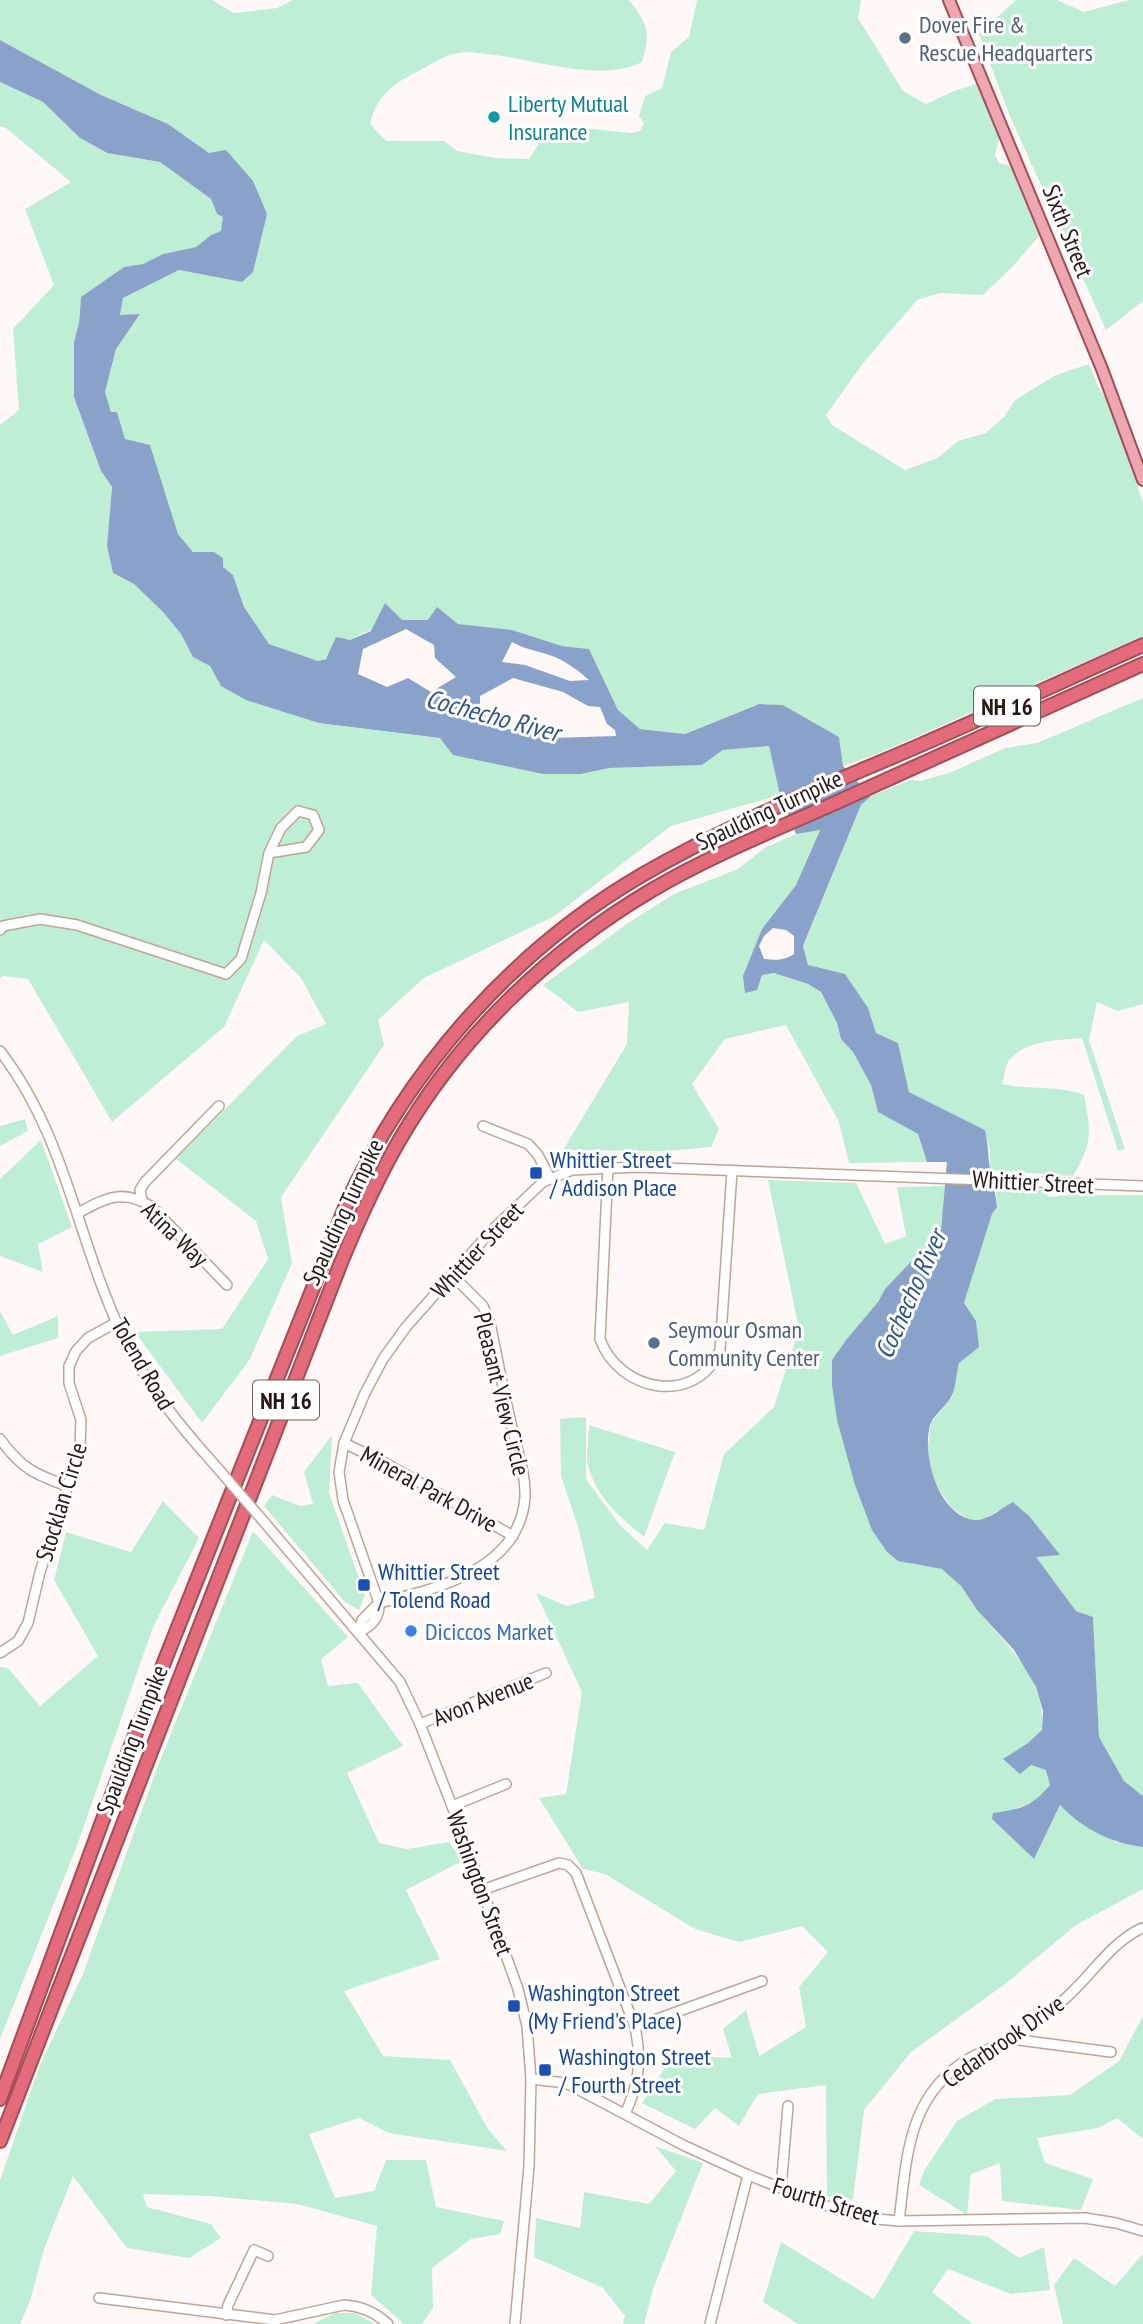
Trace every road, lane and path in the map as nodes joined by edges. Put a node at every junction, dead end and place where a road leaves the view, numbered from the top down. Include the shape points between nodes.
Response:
1 (949, 0) edge
2 (1143, 480) edge
3 (1143, 645) edge
4 (1143, 664) edge
5 (269, 853) junction
6 (0, 929) edge
7 (0, 1051) edge
8 (219, 1106) dead end
9 (483, 1126) dead end
10 (608, 1167) junction
11 (732, 1171) junction
12 (550, 1178) junction
13 (1143, 1186) edge
14 (142, 1201) junction
15 (78, 1213) junction
16 (453, 1276) junction
17 (227, 1285) dead end
18 (117, 1322) junction
19 (0, 1439) edge
20 (344, 1443) junction
21 (67, 1486) junction
22 (513, 1536) junction
23 (379, 1603) junction
24 (359, 1632) junction
25 (0, 1653) edge
26 (546, 1673) dead end
27 (420, 1724) junction
28 (506, 1784) dead end
29 (452, 1806) junction
30 (482, 1890) junction
31 (1142, 1928) edge
32 (762, 1981) dead end
33 (635, 2027) junction
34 (1011, 2039) junction
35 (1111, 2052) dead end
36 (531, 2080) junction
37 (0, 2099) edge
38 (788, 2106) dead end
39 (625, 2114) junction
40 (0, 2141) edge
41 (748, 2175) junction
42 (781, 2188) junction
43 (899, 2221) junction
44 (1143, 2231) edge
45 (268, 2256) dead end
46 (99, 2298) dead end
47 (226, 2315) junction
48 (388, 2324) edge
49 (515, 2324) edge
50 (710, 2324) edge

1 - 2 main road, Sixth Street via 1102,369
3 - 37 highway, Spaulding Turnpike / NH 16 via 779,805 641,875 556,934 515,970 466,1020 422,1075 359,1175 330,1242 101,1824
4 - 40 highway, Spaulding Turnpike / NH 16 via 652,890 602,922 510,999 433,1089 372,1191 326,1298
5 - 5 street via 306,847 319,830 313,815 298,811 281,828
5 - 6 street via 241,959 226,974 77,925 40,919
7 - 15 street, Tolend Road via 41,1115
8 - 14 street via 145,1182 140,1190
9 - 12 street via 528,1144
10 - 11 street, Whittier Street
10 - 11 street via 600,1339 607,1357 624,1373 666,1386 702,1374 720,1350
10 - 12 street, Whittier Street via 572,1170
11 - 13 street, Whittier Street
12 - 16 street, Whittier Street via 512,1210
14 - 15 street, Atina Way via 127,1195 116,1197
14 - 17 street, Atina Way
15 - 18 street, Tolend Road
16 - 20 street, Whittier Street via 383,1359
16 - 22 street, Pleasant View Circle via 483,1306 490,1323 525,1487 524,1506
18 - 21 street, Stocklan Circle via 88,1338 69,1366 82,1430
18 - 24 street, Tolend Road, bridge via 137,1363 173,1417
19 - 21 street via 29,1471
20 - 22 street, Mineral Park Drive
20 - 23 street, Whittier Street via 340,1491
21 - 25 street, Stocklan Circle via 28,1623 18,1641
22 - 23 street, Pleasant View Circle via 493,1558 468,1574
23 - 24 street via 362,1620
24 - 27 street, Washington Street via 393,1672
26 - 27 street, Avon Avenue
27 - 29 street, Washington Street
28 - 29 street
29 - 30 street, Washington Street
30 - 33 street via 559,1863 573,1868
30 - 36 street, Washington Street via 521,1999
31 - 34 street, Cedarbrook Drive via 1122,1939 1064,2000
32 - 33 street
33 - 39 street via 640,2070
34 - 35 street
34 - 43 street, Cedarbrook Drive via 967,2060 944,2078 925,2102 912,2129
36 - 39 street, Fourth Street via 566,2083
36 - 49 street, Washington Street via 529,2166
38 - 42 street
39 - 41 street, Fourth Street
41 - 42 street, Fourth Street
41 - 50 street
42 - 43 street, Fourth Street via 866,2218
43 - 44 street, Fourth Street via 1085,2218
45 - 47 street via 254,2250
46 - 47 street
47 - 48 street via 275,2320 344,2305 372,2312

